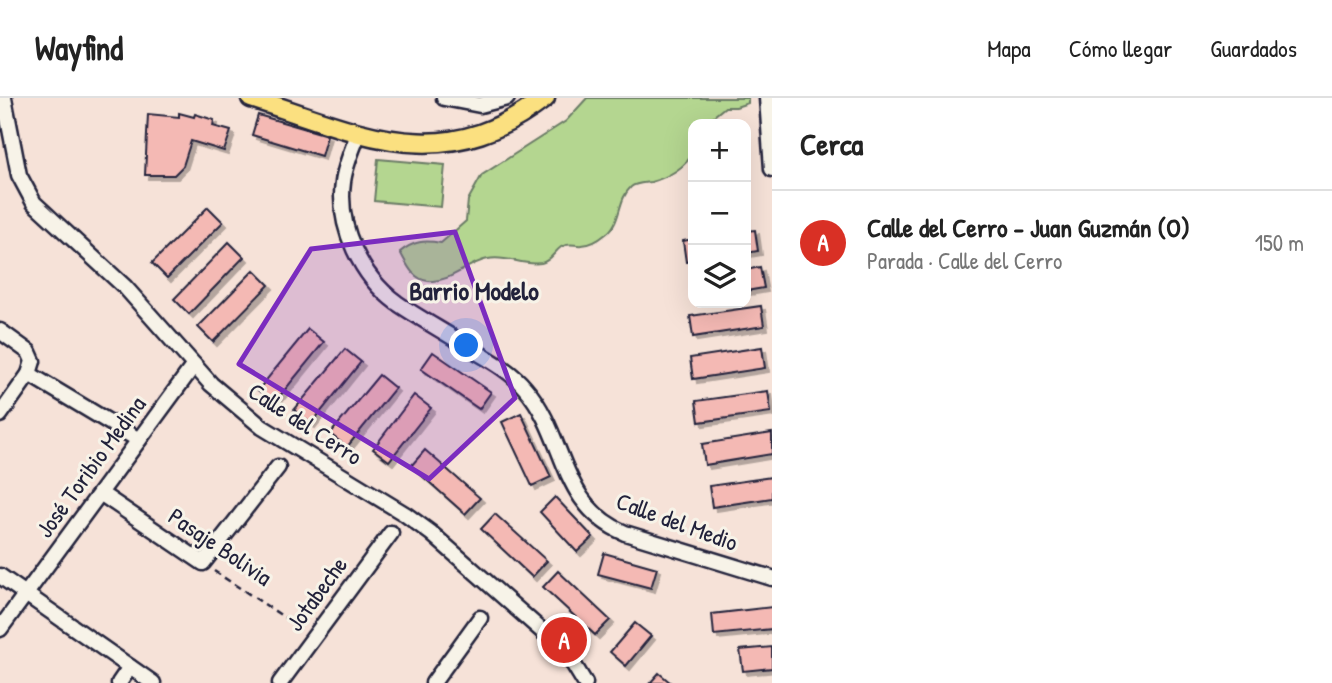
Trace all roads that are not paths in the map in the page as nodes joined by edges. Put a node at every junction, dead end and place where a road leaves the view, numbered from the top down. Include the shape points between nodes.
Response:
1 (4, 98) edge
2 (251, 98) edge
3 (444, 98) edge
4 (507, 98) edge
5 (545, 98) edge
6 (767, 98) edge
7 (359, 132) junction
8 (772, 169) edge
9 (0, 331) edge
10 (194, 365) junction
11 (31, 368) junction
12 (0, 415) edge
13 (139, 440) junction
14 (278, 467) dead end
15 (100, 493) junction
16 (391, 533) dead end
17 (0, 576) edge
18 (772, 578) edge
19 (26, 594) junction
20 (480, 618) dead end
21 (0, 629) edge
22 (130, 667) junction
23 (119, 683) edge
24 (153, 683) edge
25 (280, 683) edge
26 (433, 683) edge
27 (585, 683) edge

1 - 10 street, Calle del Cerro via 19,175 34,203 125,287
2 - 7 main road
3 - 4 street via 480,105
5 - 7 main road via 501,126 457,141 412,144
6 - 8 street
7 - 18 street, Calle del Medio via 346,168 343,210 358,257 375,283 525,388 578,495 602,521 625,533
9 - 11 street via 29,352
10 - 13 street, José Toribio Medina
10 - 27 street, Calle del Cerro via 229,402 262,427 431,533 549,637
11 - 12 street
11 - 13 street
13 - 15 street, José Toribio Medina
14 - 15 street, Pasaje Bolivia via 203,563
15 - 19 street, José Toribio Medina
16 - 25 street, Jotabeche
17 - 19 street
19 - 21 street, José Toribio Medina
19 - 22 street
20 - 26 street
22 - 23 street
22 - 24 street

